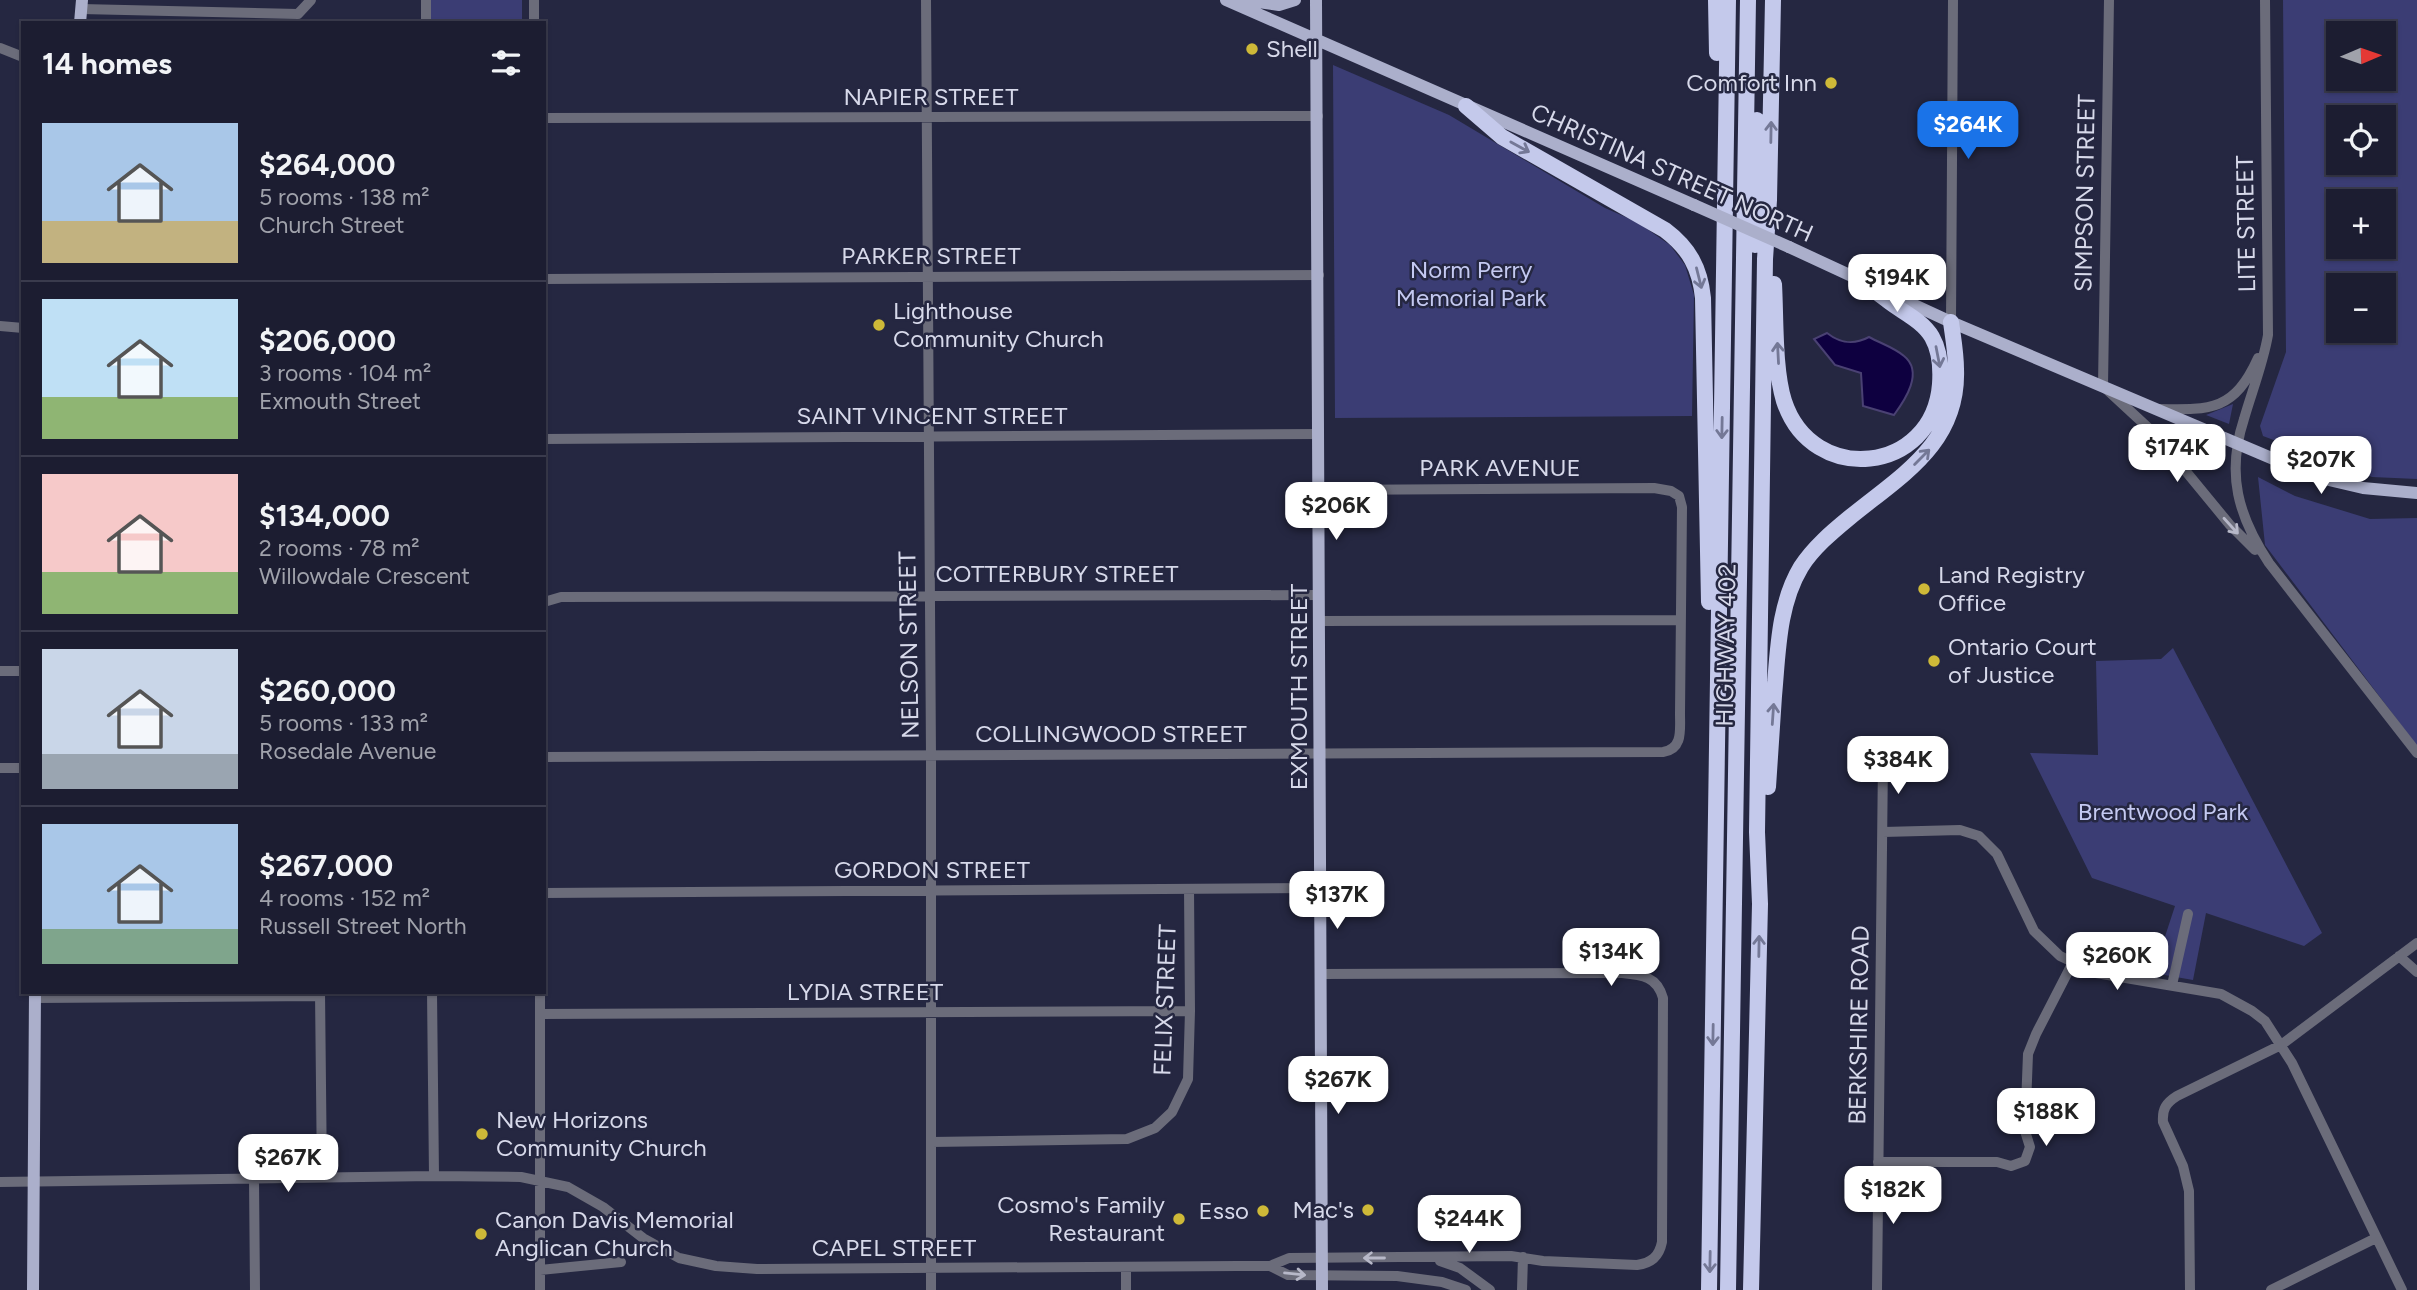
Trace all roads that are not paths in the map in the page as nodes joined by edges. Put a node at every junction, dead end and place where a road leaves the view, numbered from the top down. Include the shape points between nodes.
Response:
1 (426, 0) edge
2 (534, 0) edge
3 (926, 0) edge
4 (1226, 0) edge
5 (1244, 0) edge
6 (1296, 0) edge
7 (1316, 0) edge
8 (1716, 0) edge
9 (1728, 0) edge
10 (1748, 0) edge
11 (1759, 0) edge
12 (1773, 0) edge
13 (1953, 0) edge
14 (2109, 0) edge
15 (2265, 0) edge
16 (311, 1) edge
17 (82, 4) edge
18 (426, 21) edge
19 (534, 21) edge
20 (1317, 40) junction
21 (0, 48) edge
22 (21, 56) edge
23 (1466, 106) junction
24 (1318, 117) junction
25 (546, 118) edge
26 (927, 118) junction
27 (1769, 200) junction
28 (1319, 275) junction
29 (927, 276) junction
30 (1858, 277) junction
31 (546, 279) edge
32 (1724, 297) junction
33 (2269, 318) junction
34 (1951, 322) junction
35 (0, 326) edge
36 (21, 328) edge
37 (2103, 386) junction
38 (2158, 409) junction
39 (1319, 434) junction
40 (929, 436) junction
41 (546, 439) edge
42 (2237, 443) junction
43 (1320, 490) junction
44 (2417, 493) edge
45 (2269, 563) junction
46 (1320, 594) junction
47 (929, 596) junction
48 (546, 601) edge
49 (1681, 620) junction
50 (1320, 621) junction
51 (0, 671) edge
52 (21, 671) edge
53 (2417, 753) edge
54 (1320, 754) junction
55 (931, 756) junction
56 (546, 757) edge
57 (1882, 760) dead end
58 (0, 768) edge
59 (21, 768) edge
60 (1883, 832) junction
61 (1321, 888) junction
62 (1189, 889) junction
63 (931, 891) junction
64 (546, 893) edge
65 (1760, 905) junction
66 (2188, 914) dead end
67 (2417, 943) edge
68 (2399, 956) junction
69 (2072, 964) junction
70 (1713, 967) junction
71 (2417, 972) edge
72 (1321, 974) junction
73 (2172, 985) junction
74 (320, 994) edge
75 (432, 994) edge
76 (540, 994) edge
77 (35, 995) edge
78 (1190, 1011) junction
79 (931, 1013) junction
80 (540, 1014) junction
81 (2281, 1045) junction
82 (931, 1142) junction
83 (1878, 1162) junction
84 (434, 1176) junction
85 (322, 1178) junction
86 (254, 1179) junction
87 (540, 1180) junction
88 (0, 1182) edge
89 (34, 1182) junction
90 (2376, 1238) junction
91 (1522, 1257) junction
92 (1321, 1258) junction
93 (1427, 1258) junction
94 (621, 1262) dead end
95 (1270, 1266) junction
96 (1126, 1268) junction
97 (931, 1269) junction
98 (540, 1270) junction
99 (1322, 1275) junction
100 (1418, 1279) junction
101 (33, 1290) edge
102 (255, 1290) edge
103 (540, 1290) edge
104 (931, 1290) edge
105 (1126, 1290) edge
106 (1322, 1290) edge
107 (1447, 1290) edge
108 (1466, 1290) edge
109 (1490, 1290) edge
110 (1522, 1290) edge
111 (1709, 1290) edge
112 (1728, 1290) edge
113 (1739, 1290) edge
114 (1751, 1290) edge
115 (1877, 1290) edge
116 (2190, 1290) edge
117 (2271, 1290) edge
118 (2402, 1290) edge

1 - 18 street
2 - 19 street
3 - 26 street, NELSON STREET
4 - 20 main road, CHRISTINA STREET NORTH
5 - 6 main road via 1279,5
7 - 20 main road, EXMOUTH STREET
8 - 32 highway via 1717,186
9 - 32 highway, HIGHWAY 402
10 - 112 highway
11 - 113 highway, HIGHWAY 402
27 -> 12 highway
13 - 34 street
14 - 37 street, SIMPSON STREET
15 - 33 street, LITE STREET
16 - 17 street via 298,15
20 - 23 main road, CHRISTINA STREET NORTH
20 - 24 main road, EXMOUTH STREET
21 - 22 street
23 - 30 main road, CHRISTINA STREET NORTH, bridge
23 -> 70 highway via 1502,137 1665,230 1683,245 1699,273 1709,534 1707,834
24 - 26 street, NAPIER STREET
24 - 28 main road, EXMOUTH STREET
25 - 26 street, NAPIER STREET
26 - 29 street, NELSON STREET
30 -> 27 highway via 1924,327 1937,348 1941,374 1936,409 1919,436 1892,453 1866,459 1837,456 1812,444 1784,401
27 - 65 highway via 1757,832
28 - 29 street, PARKER STREET
28 - 39 main road, EXMOUTH STREET
29 - 31 street, PARKER STREET
29 - 40 street, NELSON STREET
30 - 34 main road, CHRISTINA STREET NORTH
32 -> 70 highway, HIGHWAY 402
33 - 38 street via 2260,352 2236,393 2204,409
33 - 42 street, LITE STREET via 2262,364
34 - 37 main road, CHRISTINA STREET NORTH
65 -> 34 highway via 1779,645 1788,598 1801,567 1814,551 1921,459 1945,428 1956,370
35 - 36 street
37 - 38 main road, CHRISTINA STREET NORTH
37 -> 45 street via 2161,440 2230,526
38 - 42 main road, CHRISTINA STREET NORTH
39 - 40 street, SAINT VINCENT STREET
39 - 43 main road, EXMOUTH STREET
40 - 41 street, SAINT VINCENT STREET
40 - 47 street, NELSON STREET
42 - 44 main road, CHRISTINA STREET NORTH via 2339,484
42 - 45 street, LITE STREET via 2239,503 2248,529
43 - 46 main road, EXMOUTH STREET
43 - 49 street, PARK AVENUE via 1671,491 1679,496 1682,508
45 - 53 street
46 - 47 street, COTTERBURY STREET
46 - 50 main road, EXMOUTH STREET
47 - 48 street, COTTERBURY STREET via 561,597
47 - 55 street, NELSON STREET
49 - 50 street
49 - 54 street, COLLINGWOOD STREET via 1679,738 1672,751
50 - 54 main road, EXMOUTH STREET
51 - 52 street
54 - 55 street, COLLINGWOOD STREET
54 - 61 main road, EXMOUTH STREET
55 - 56 street, COLLINGWOOD STREET
55 - 63 street, NELSON STREET
57 - 60 street, BERKSHIRE ROAD
58 - 59 street
60 - 69 street via 1960,830 1984,840 1997,855 2034,931
60 - 83 street, BERKSHIRE ROAD
61 - 62 street, GORDON STREET
61 - 72 main road, EXMOUTH STREET
62 - 63 street, GORDON STREET
62 - 78 street, FELIX STREET
63 - 64 street, GORDON STREET
63 - 79 street, NELSON STREET
114 -> 65 highway
66 - 73 street
67 - 68 street
68 - 71 street
68 - 81 street
69 - 73 street via 2096,973
69 - 83 street via 2028,1054 2025,1131 2030,1147 2025,1161 2011,1166
70 -> 111 highway, HIGHWAY 402
72 - 91 street, CAPEL STREET via 1621,973 1646,976 1660,988 1660,1252 1648,1263 1637,1265
72 - 92 main road, EXMOUTH STREET
73 - 81 street via 2221,994 2242,1005 2264,1021
74 - 77 street
74 - 85 street
75 - 84 street
76 - 80 street
77 - 89 main road
78 - 79 street, LYDIA STREET
78 - 82 street, FELIX STREET via 1188,1079 1172,1112 1155,1128 1127,1139
79 - 80 street, LYDIA STREET
79 - 82 street, NELSON STREET
80 - 87 street
81 - 90 street
81 - 116 street via 2177,1096 2163,1110 2163,1122 2189,1191
82 - 97 street, NELSON STREET
83 - 115 street, BERKSHIRE ROAD
84 - 85 street, CAPEL STREET
84 - 87 street, CAPEL STREET
85 - 86 street, CAPEL STREET
86 - 89 street, CAPEL STREET
86 - 102 street
87 - 97 street, CAPEL STREET via 568,1187 679,1258 758,1269
87 - 98 street
88 - 89 street, CAPEL STREET
89 - 101 main road
90 - 117 street
90 - 118 street
91 - 93 street, CAPEL STREET
91 - 110 street
93 -> 92 street, CAPEL STREET
92 - 95 street, CAPEL STREET via 1289,1258
92 - 99 main road, EXMOUTH STREET
93 - 109 street, CAPEL STREET via 1460,1268
94 - 98 street
95 - 96 street, CAPEL STREET
95 -> 99 street, CAPEL STREET via 1288,1275
96 - 97 street, CAPEL STREET
96 - 105 street
97 - 104 street, NELSON STREET
98 - 103 street
99 - 100 street, CAPEL STREET
99 - 106 main road, EXMOUTH STREET
100 - 107 street, CAPEL STREET
100 - 108 street, CAPEL STREET

